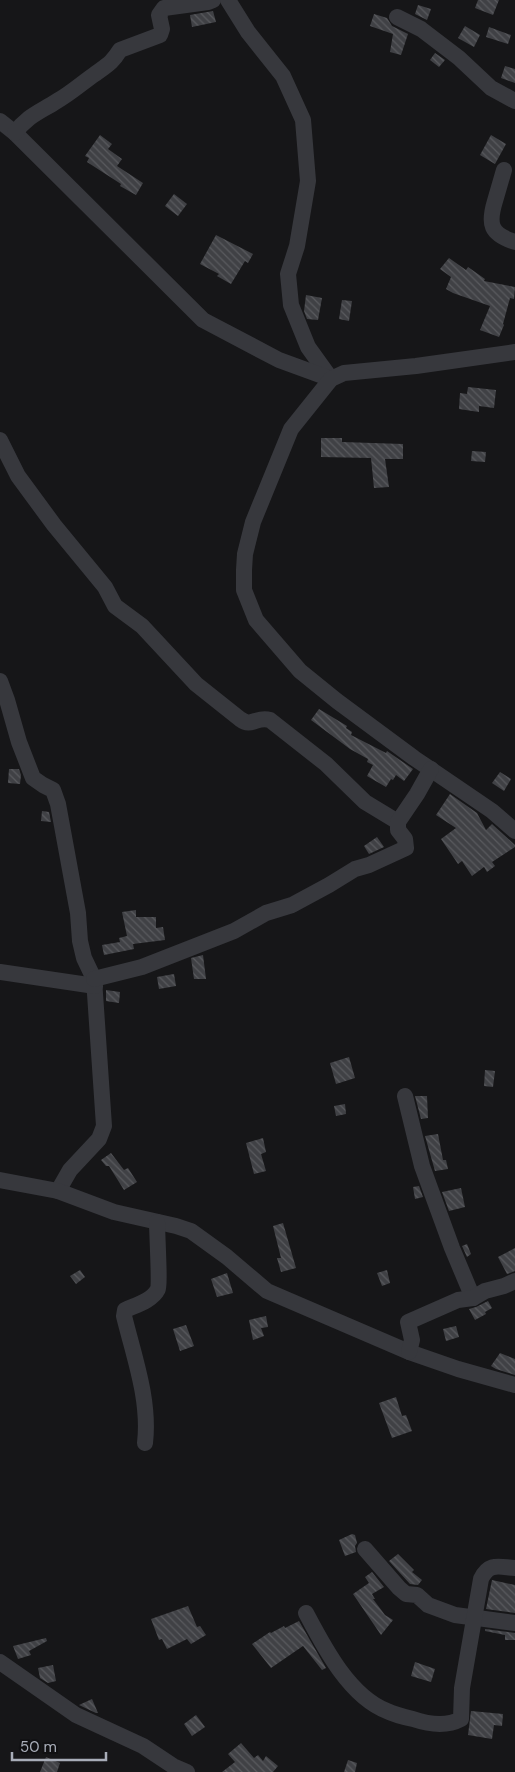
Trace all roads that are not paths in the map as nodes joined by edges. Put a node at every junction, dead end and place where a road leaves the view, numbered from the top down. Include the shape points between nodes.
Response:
1 (212, 0) edge
2 (228, 0) edge
3 (396, 17) dead end
4 (515, 102) edge
5 (0, 121) edge
6 (14, 134) junction
7 (504, 170) dead end
8 (515, 242) edge
9 (515, 352) edge
10 (331, 379) junction
11 (0, 440) edge
12 (0, 681) edge
13 (431, 769) junction
14 (398, 822) junction
15 (515, 832) edge
16 (0, 972) edge
17 (95, 983) junction
18 (405, 1096) dead end
19 (0, 1180) edge
20 (58, 1191) junction
21 (157, 1222) junction
22 (515, 1281) edge
23 (474, 1298) junction
24 (409, 1352) junction
25 (515, 1385) edge
26 (144, 1443) dead end
27 (365, 1549) dead end
28 (515, 1568) edge
29 (306, 1613) dead end
30 (474, 1618) junction
31 (515, 1623) edge
32 (0, 1662) edge
33 (187, 1772) edge

1 - 6 street via 164,8 159,15 160,34 120,50 109,65 40,110 21,124
2 - 10 street via 248,32 283,76 303,120 308,181 297,246 288,274 291,305 308,347
3 - 4 street via 421,29 491,88
5 - 6 street
6 - 10 street via 203,320 279,360
7 - 8 street via 490,218 493,228 503,238
9 - 10 street via 344,373
10 - 13 street via 291,429 253,522 245,554 244,590 256,620 300,671
11 - 14 street via 18,476 105,586 115,606 142,626 196,684 246,724 258,719 270,720 326,764 365,802
12 - 17 street via 34,778 52,790 58,804 80,941
13 - 14 street
13 - 15 street via 482,803
14 - 17 street via 406,848 395,854 354,869 292,905 266,913 234,931
16 - 17 street
17 - 20 street via 104,1126 99,1139 70,1170
18 - 23 street via 422,1166
19 - 20 street
20 - 21 street via 114,1212
21 - 24 street via 190,1231 267,1291
21 - 26 street via 160,1286 142,1303 125,1310 124,1316 142,1392 146,1427
22 - 23 street
23 - 24 street via 458,1300 408,1322 412,1340
24 - 25 street
27 - 30 street via 406,1594 417,1596 428,1605
28 - 30 street via 493,1567 485,1571
29 - 30 street via 329,1655 366,1698 386,1711 430,1724 461,1719 462,1688
30 - 31 street
32 - 33 street via 76,1715 143,1746

